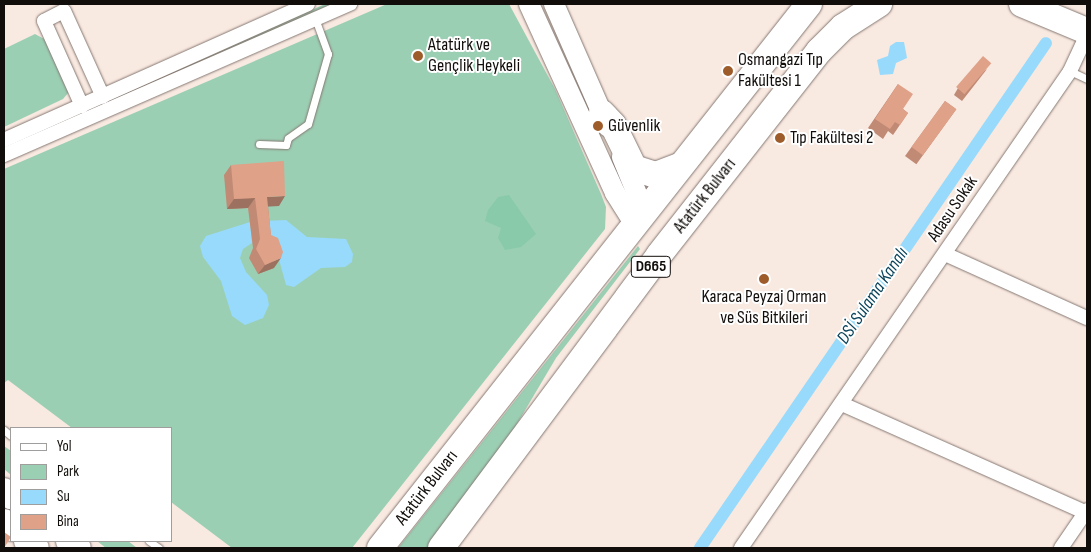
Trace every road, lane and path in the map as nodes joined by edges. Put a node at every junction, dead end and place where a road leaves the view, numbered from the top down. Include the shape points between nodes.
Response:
1 (308, 4) edge
2 (350, 4) edge
3 (529, 4) edge
4 (554, 4) edge
5 (809, 4) edge
6 (879, 4) edge
7 (1022, 4) edge
8 (315, 19) junction
9 (1087, 31) edge
10 (1087, 35) edge
11 (1070, 71) junction
12 (1087, 79) edge
13 (93, 101) junction
14 (602, 113) junction
15 (99, 114) junction
16 (4, 140) edge
17 (259, 144) dead end
18 (4, 155) edge
19 (680, 166) junction
20 (691, 214) junction
21 (642, 219) junction
22 (945, 254) junction
23 (1087, 318) edge
24 (842, 404) junction
25 (520, 446) junction
26 (1087, 512) edge
27 (380, 548) edge
28 (441, 548) edge
29 (742, 548) edge
30 (1061, 548) edge

1 - 13 street
2 - 8 street
3 - 21 street via 542,26 616,193
4 - 14 street
5 - 19 highway, Atatürk Bulvarı / D665
6 - 20 highway, Atatürk Bulvarı / D665 via 843,27 819,51
7 - 9 highway
8 - 15 street
8 - 17 lane via 328,54 308,124 288,138 286,145
10 - 11 street, Adasu Sokak
11 - 12 lane
11 - 22 street, Adasu Sokak
13 - 13 street via 64,11 44,21
13 - 15 street
13 - 16 street
14 - 19 highway via 613,125 634,168 656,175
14 - 21 street via 637,190
15 - 18 street
19 - 21 highway, Atatürk Bulvarı / D665
20 - 21 highway
20 - 25 highway, Atatürk Bulvarı / D665
21 - 25 highway via 645,248 540,393
21 - 27 highway, Atatürk Bulvarı / D665
22 - 23 street
22 - 24 street, Adasu Sokak
24 - 26 street
24 - 29 street, Adasu Sokak
25 - 28 highway, Atatürk Bulvarı / D665
26 - 30 street

